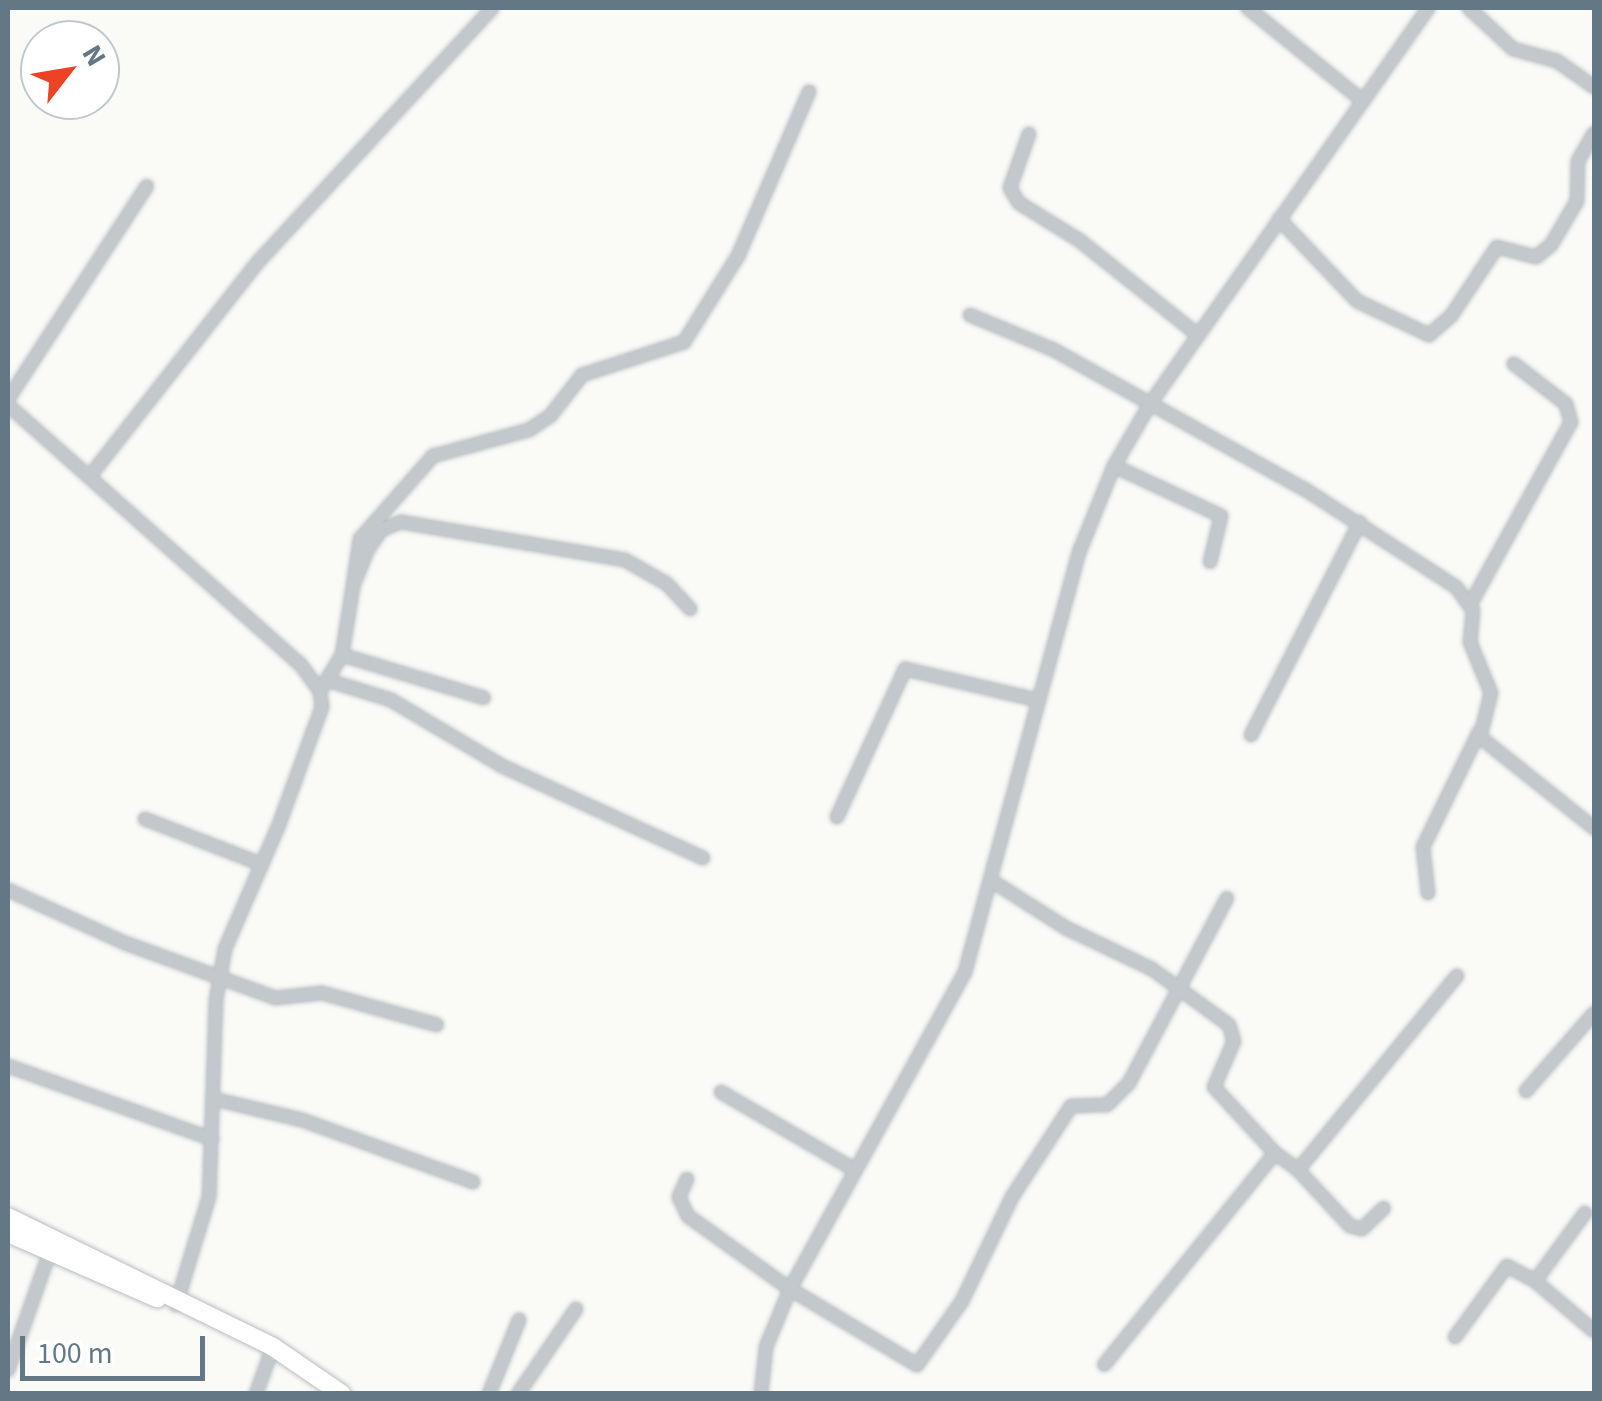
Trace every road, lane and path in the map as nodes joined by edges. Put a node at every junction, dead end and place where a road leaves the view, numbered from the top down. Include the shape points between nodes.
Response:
1 (492, 8) edge
2 (1248, 8) edge
3 (1428, 8) edge
4 (1469, 8) edge
5 (1594, 87) edge
6 (810, 92) dead end
7 (1362, 101) junction
8 (1594, 133) edge
9 (1029, 134) dead end
10 (147, 186) dead end
11 (1279, 219) junction
12 (970, 315) dead end
13 (1198, 335) junction
14 (1514, 364) dead end
15 (1150, 404) junction
16 (9, 410) edge
17 (1114, 466) junction
18 (90, 476) junction
19 (1360, 522) junction
20 (1210, 562) dead end
21 (353, 586) junction
22 (1471, 603) junction
23 (690, 608) dead end
24 (342, 655) junction
25 (325, 686) junction
26 (484, 698) dead end
27 (1037, 700) junction
28 (1478, 732) junction
29 (1250, 734) dead end
30 (838, 817) dead end
31 (145, 819) dead end
32 (1594, 828) edge
33 (703, 858) dead end
34 (261, 864) junction
35 (992, 881) junction
36 (8, 890) edge
37 (1428, 893) dead end
38 (1227, 898) dead end
39 (218, 976) junction
40 (1457, 976) dead end
41 (1178, 987) junction
42 (1594, 1012) edge
43 (437, 1024) dead end
44 (8, 1066) edge
45 (721, 1092) dead end
46 (1526, 1092) dead end
47 (214, 1099) junction
48 (212, 1140) junction
49 (1275, 1152) junction
50 (855, 1170) junction
51 (1298, 1170) junction
52 (687, 1180) dead end
53 (473, 1182) dead end
54 (1384, 1208) dead end
55 (1585, 1212) dead end
56 (8, 1217) edge
57 (8, 1233) edge
58 (52, 1246) junction
59 (1535, 1281) junction
60 (790, 1289) junction
61 (177, 1302) junction
62 (576, 1310) dead end
63 (520, 1320) dead end
64 (1594, 1331) edge
65 (1455, 1337) dead end
66 (272, 1347) junction
67 (1104, 1365) dead end
68 (8, 1370) edge
69 (256, 1394) edge
70 (342, 1394) edge
71 (489, 1394) edge
72 (518, 1394) edge
73 (761, 1394) edge

1 - 18 street via 258,262
2 - 7 street
3 - 7 street
4 - 5 street via 1514,49 1557,61
6 - 21 street via 738,256 684,342 582,375 551,416 528,430 433,456 360,540
7 - 11 street
8 - 11 street via 1578,161 1577,201 1551,246 1536,257 1496,248 1451,316 1429,334 1357,301
9 - 13 street via 1010,188 1019,203 1079,240
10 - 16 street
11 - 13 street
12 - 15 street via 1054,350
13 - 15 street
14 - 22 street via 1572,414
15 - 17 street
15 - 19 street
16 - 18 street
17 - 20 street via 1221,516
17 - 27 street via 1080,550
18 - 25 street
19 - 22 street
19 - 29 street
21 - 23 street via 376,536 400,522 625,560 667,584
21 - 24 street
22 - 28 street via 1470,642 1491,693
24 - 25 street
24 - 26 street via 406,669
25 - 33 street via 391,700 502,766
25 - 34 street
27 - 30 street via 905,668
27 - 35 street
28 - 32 street
28 - 37 street via 1422,846
31 - 34 street
34 - 39 street
35 - 41 street
35 - 50 street via 952,1000
36 - 39 street
38 - 41 street
39 - 43 street via 276,998 322,992
39 - 47 street
40 - 51 street
41 - 49 street via 1234,1032 1214,1087
41 - 60 street via 1120,1095 1107,1105 1074,1102 1031,1165 970,1287 922,1362 900,1361
42 - 46 street
44 - 48 street
45 - 50 street
47 - 48 street
47 - 53 street via 302,1120
48 - 61 street via 209,1197
49 - 51 street
49 - 67 street
50 - 60 street
51 - 54 street via 1350,1226 1367,1226
52 - 60 street via 682,1210
55 - 59 street
56 - 58 main road
57 - 58 main road
58 - 61 main road
58 - 68 street
59 - 64 street
59 - 65 street via 1507,1266
60 - 73 street via 766,1348
61 - 66 main road
62 - 72 street
63 - 71 street
66 - 69 street
66 - 70 main road

